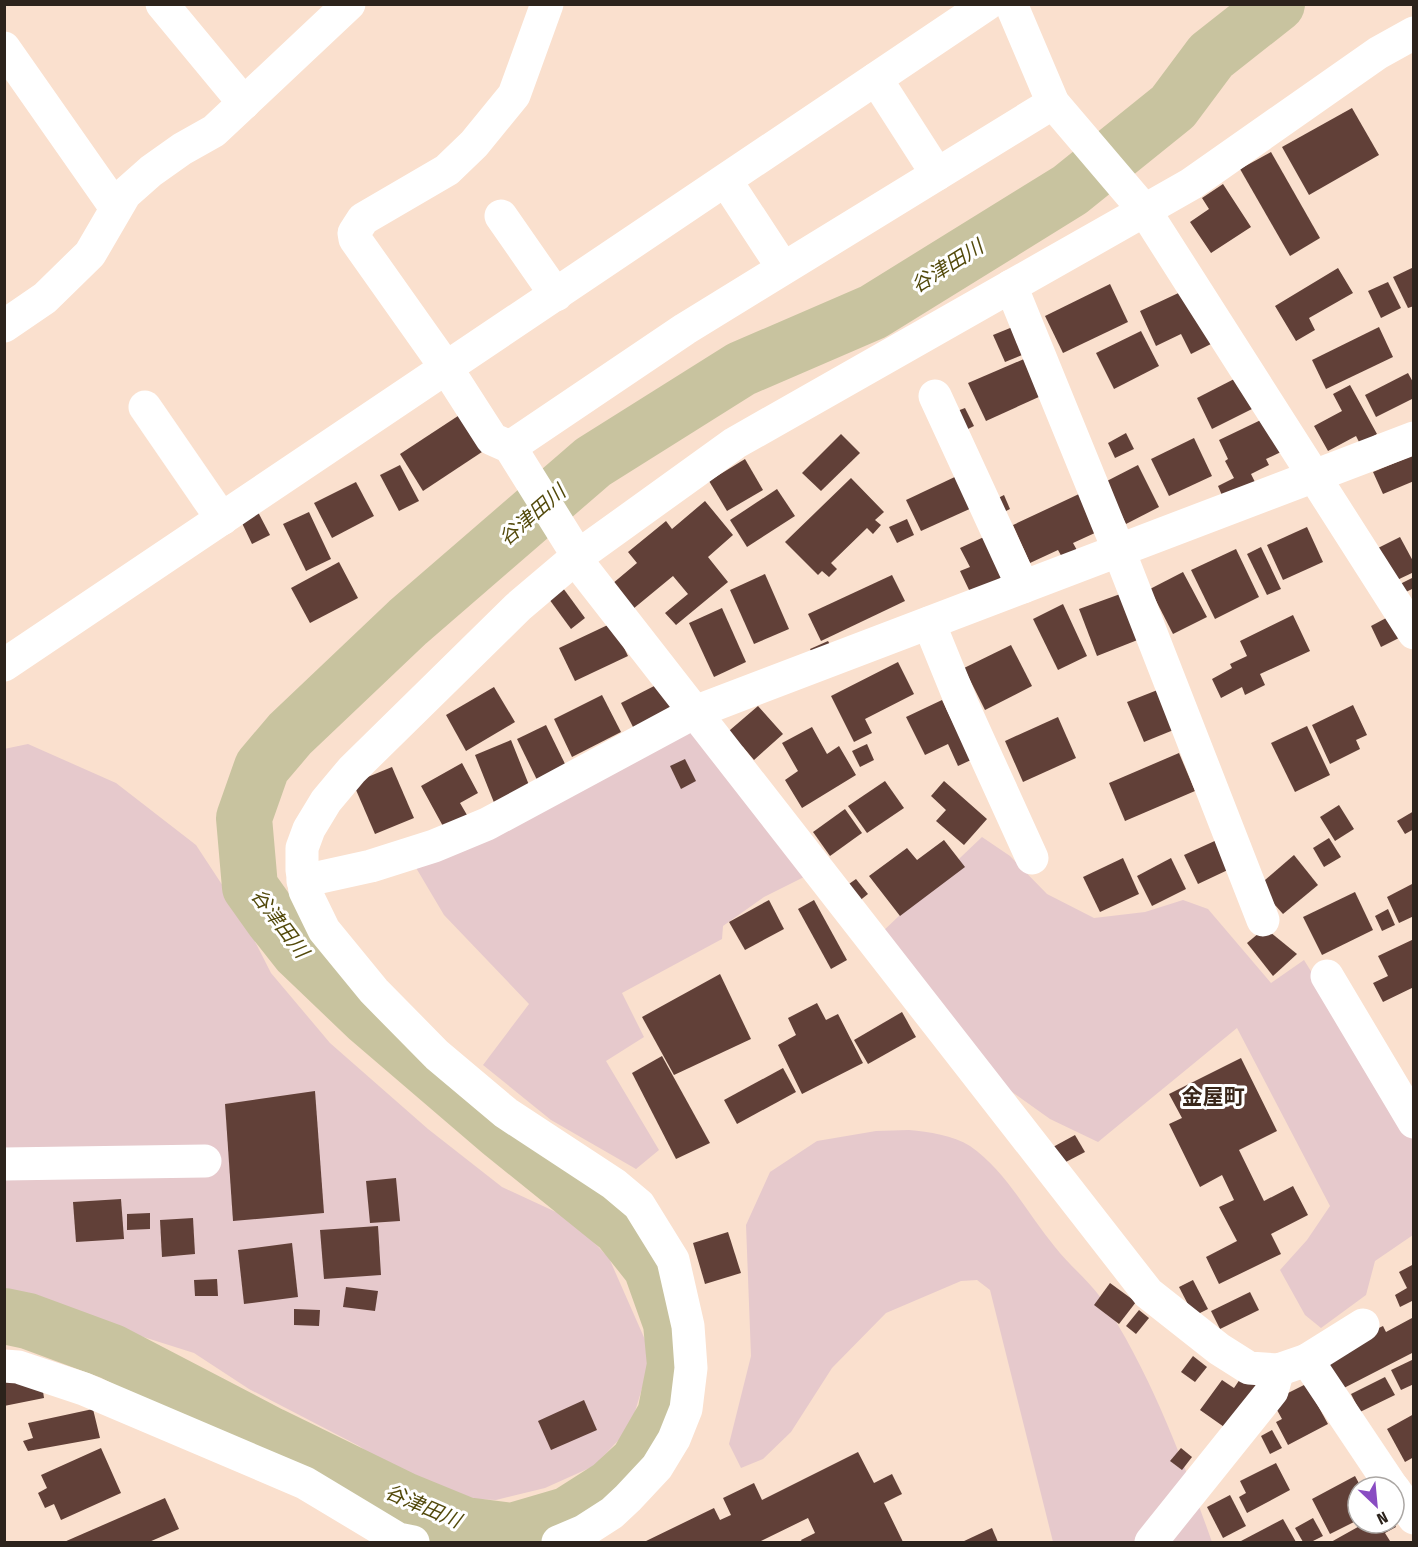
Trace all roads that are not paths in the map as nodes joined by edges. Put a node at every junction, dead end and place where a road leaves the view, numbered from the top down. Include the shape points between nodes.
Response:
1 (162, 4) edge
2 (349, 4) edge
3 (547, 4) edge
4 (987, 4) edge
5 (1011, 4) edge
6 (1413, 33) edge
7 (4, 48) edge
8 (876, 79) junction
9 (244, 103) junction
10 (1061, 112) junction
11 (937, 174) junction
12 (726, 181) junction
13 (116, 208) junction
14 (1145, 211) junction
15 (501, 216) dead end
16 (783, 268) junction
17 (1011, 286) junction
18 (556, 295) junction
19 (4, 326) edge
20 (447, 369) junction
21 (935, 396) dead end
22 (145, 406) dead end
23 (1413, 438) edge
24 (516, 457) junction
25 (1315, 476) junction
26 (222, 519) junction
27 (572, 547) junction
28 (1119, 550) junction
29 (1023, 587) junction
30 (929, 623) junction
31 (1413, 633) edge
32 (4, 665) edge
33 (695, 712) junction
34 (1032, 858) dead end
35 (303, 881) junction
36 (1263, 920) dead end
37 (1327, 976) dead end
38 (1413, 1122) edge
39 (205, 1161) dead end
40 (4, 1164) edge
41 (1363, 1324) dead end
42 (1293, 1365) junction
43 (4, 1366) edge
44 (1382, 1475) edge
45 (413, 1542) edge
46 (558, 1542) edge
47 (1151, 1542) edge

1 - 9 street
2 - 9 street
3 - 20 street via 514,95 474,144 447,170 363,219 354,232
4 - 8 street
5 - 10 street
6 - 14 street
7 - 13 street
8 - 11 street
8 - 12 street
9 - 13 street via 214,131 151,171 125,194
10 - 11 street
10 - 14 street
11 - 16 street
12 - 16 street
12 - 18 street
13 - 19 street via 90,254 45,298
14 - 17 street
14 - 25 street
15 - 18 street
16 - 24 street via 685,329
17 - 27 street via 735,443
17 - 28 street
18 - 20 street
20 - 24 street via 492,439
20 - 26 street
21 - 29 street
22 - 26 street
23 - 25 street
24 - 27 street
25 - 28 street
25 - 31 street
26 - 32 street
27 - 33 street via 584,570
27 - 35 street via 326,801 302,848
28 - 29 street
28 - 36 street
29 - 30 street
30 - 33 street
30 - 34 street
33 - 35 street via 487,824 371,866
33 - 42 street via 1148,1293 1249,1368
35 - 46 street via 324,930 405,1024 506,1113 614,1184 639,1205 673,1260 688,1326 691,1368 686,1409 674,1439 657,1467 612,1513
37 - 38 street
39 - 40 street
41 - 42 street
42 - 44 street
42 - 47 street
43 - 45 street via 84,1389 305,1483 398,1539

